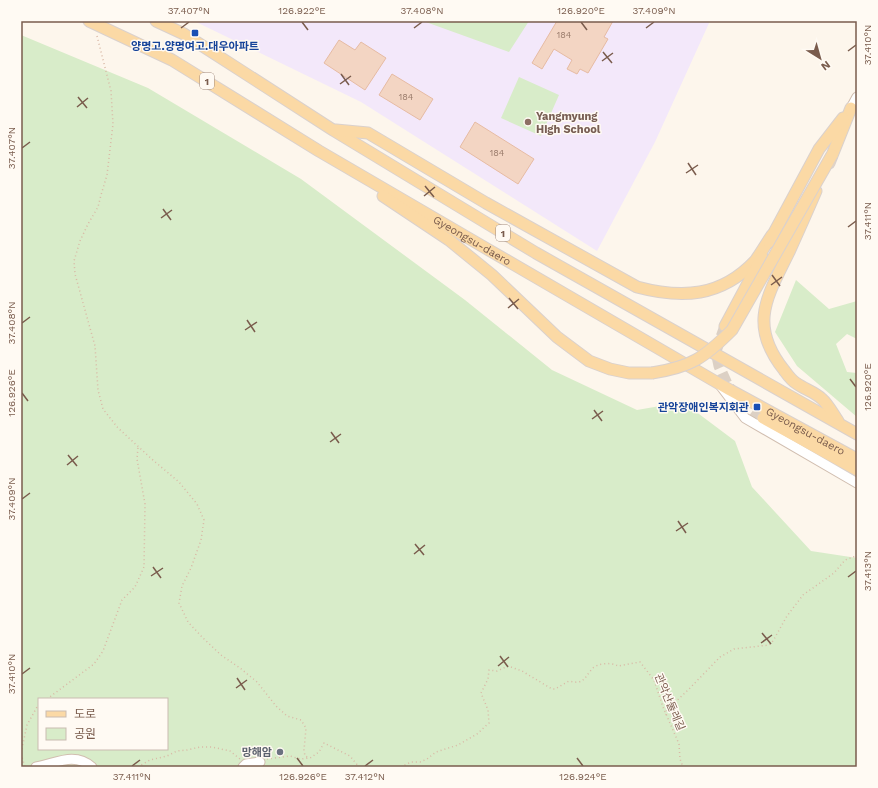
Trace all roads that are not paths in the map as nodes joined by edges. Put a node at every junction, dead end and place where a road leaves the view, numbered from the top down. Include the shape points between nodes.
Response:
1 (156, 21) edge
2 (92, 22) edge
3 (172, 25) edge
4 (857, 97) edge
5 (851, 108) junction
6 (333, 130) junction
7 (319, 151) junction
8 (832, 155) junction
9 (772, 235) junction
10 (725, 326) tunnel mouth
11 (718, 383) junction
12 (763, 418) tunnel mouth
13 (841, 425) junction
14 (857, 434) edge
15 (857, 459) edge
16 (857, 470) edge
17 (857, 483) edge
18 (260, 762) dead end
19 (36, 767) edge
20 (92, 767) edge
21 (243, 767) edge

1 - 3 main road, Gyeongsu-daero / 1
2 - 7 main road, Gyeongsu-daero / 1 via 172,60
3 - 6 main road, Gyeongsu-daero / 1
4 - 5 street
5 - 8 main road
5 - 9 main road via 819,149
6 - 9 main road via 368,133 486,203 637,287 656,292 693,293 727,283 756,260
6 - 13 main road, Gyeongsu-daero / 1 via 536,253
7 - 8 main road, bridge via 449,240 492,275 557,337 589,361 629,373 673,370 691,364 712,350 732,330
7 - 11 main road, Gyeongsu-daero / 1
8 - 13 main road, bridge via 770,290 764,308 763,322 772,354 784,370 795,383 822,399
9 - 10 main road
11 - 15 main road, Gyeongsu-daero / 1
11 - 17 street via 745,418
12 - 16 main road
13 - 14 main road, Gyeongsu-daero / 1
18 - 21 street via 246,764
19 - 20 street via 69,759 86,762

